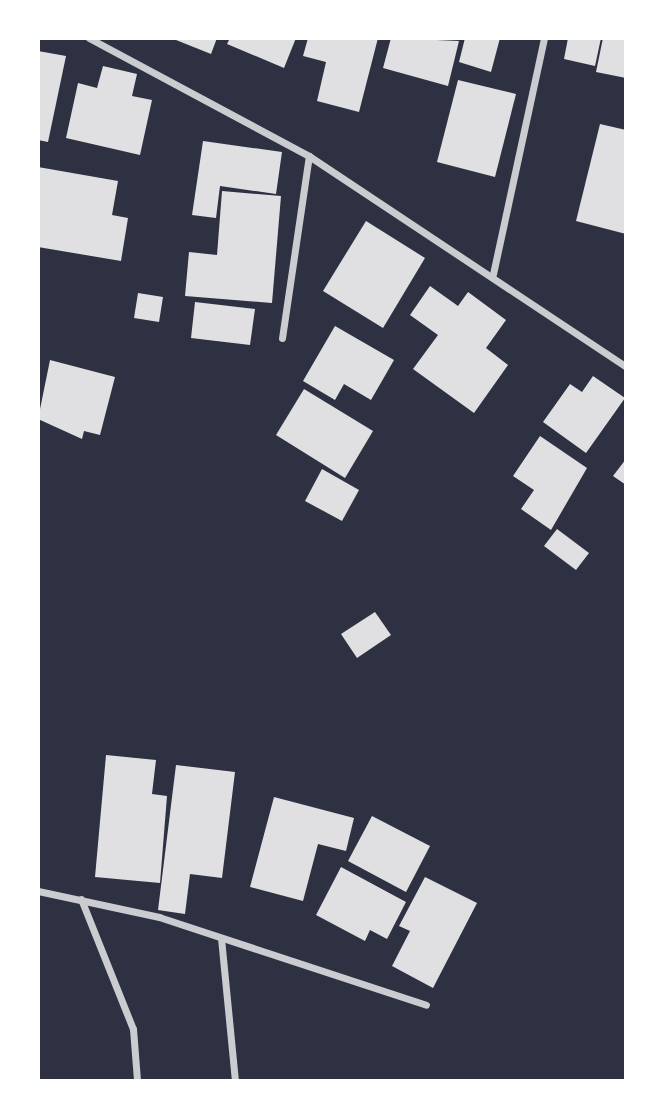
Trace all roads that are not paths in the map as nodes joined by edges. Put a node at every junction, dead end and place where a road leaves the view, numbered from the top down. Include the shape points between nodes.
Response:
1 (89, 38) edge
2 (544, 38) edge
3 (309, 156) junction
4 (493, 274) junction
5 (282, 338) dead end
6 (625, 367) edge
7 (38, 891) edge
8 (80, 899) junction
9 (221, 938) junction
10 (426, 1005) dead end
11 (136, 1080) edge
12 (235, 1080) edge

1 - 3 street
2 - 4 street
3 - 4 street
3 - 5 street
4 - 6 street
7 - 8 street
8 - 9 street
8 - 11 street via 133,1029
9 - 10 street
9 - 12 street

